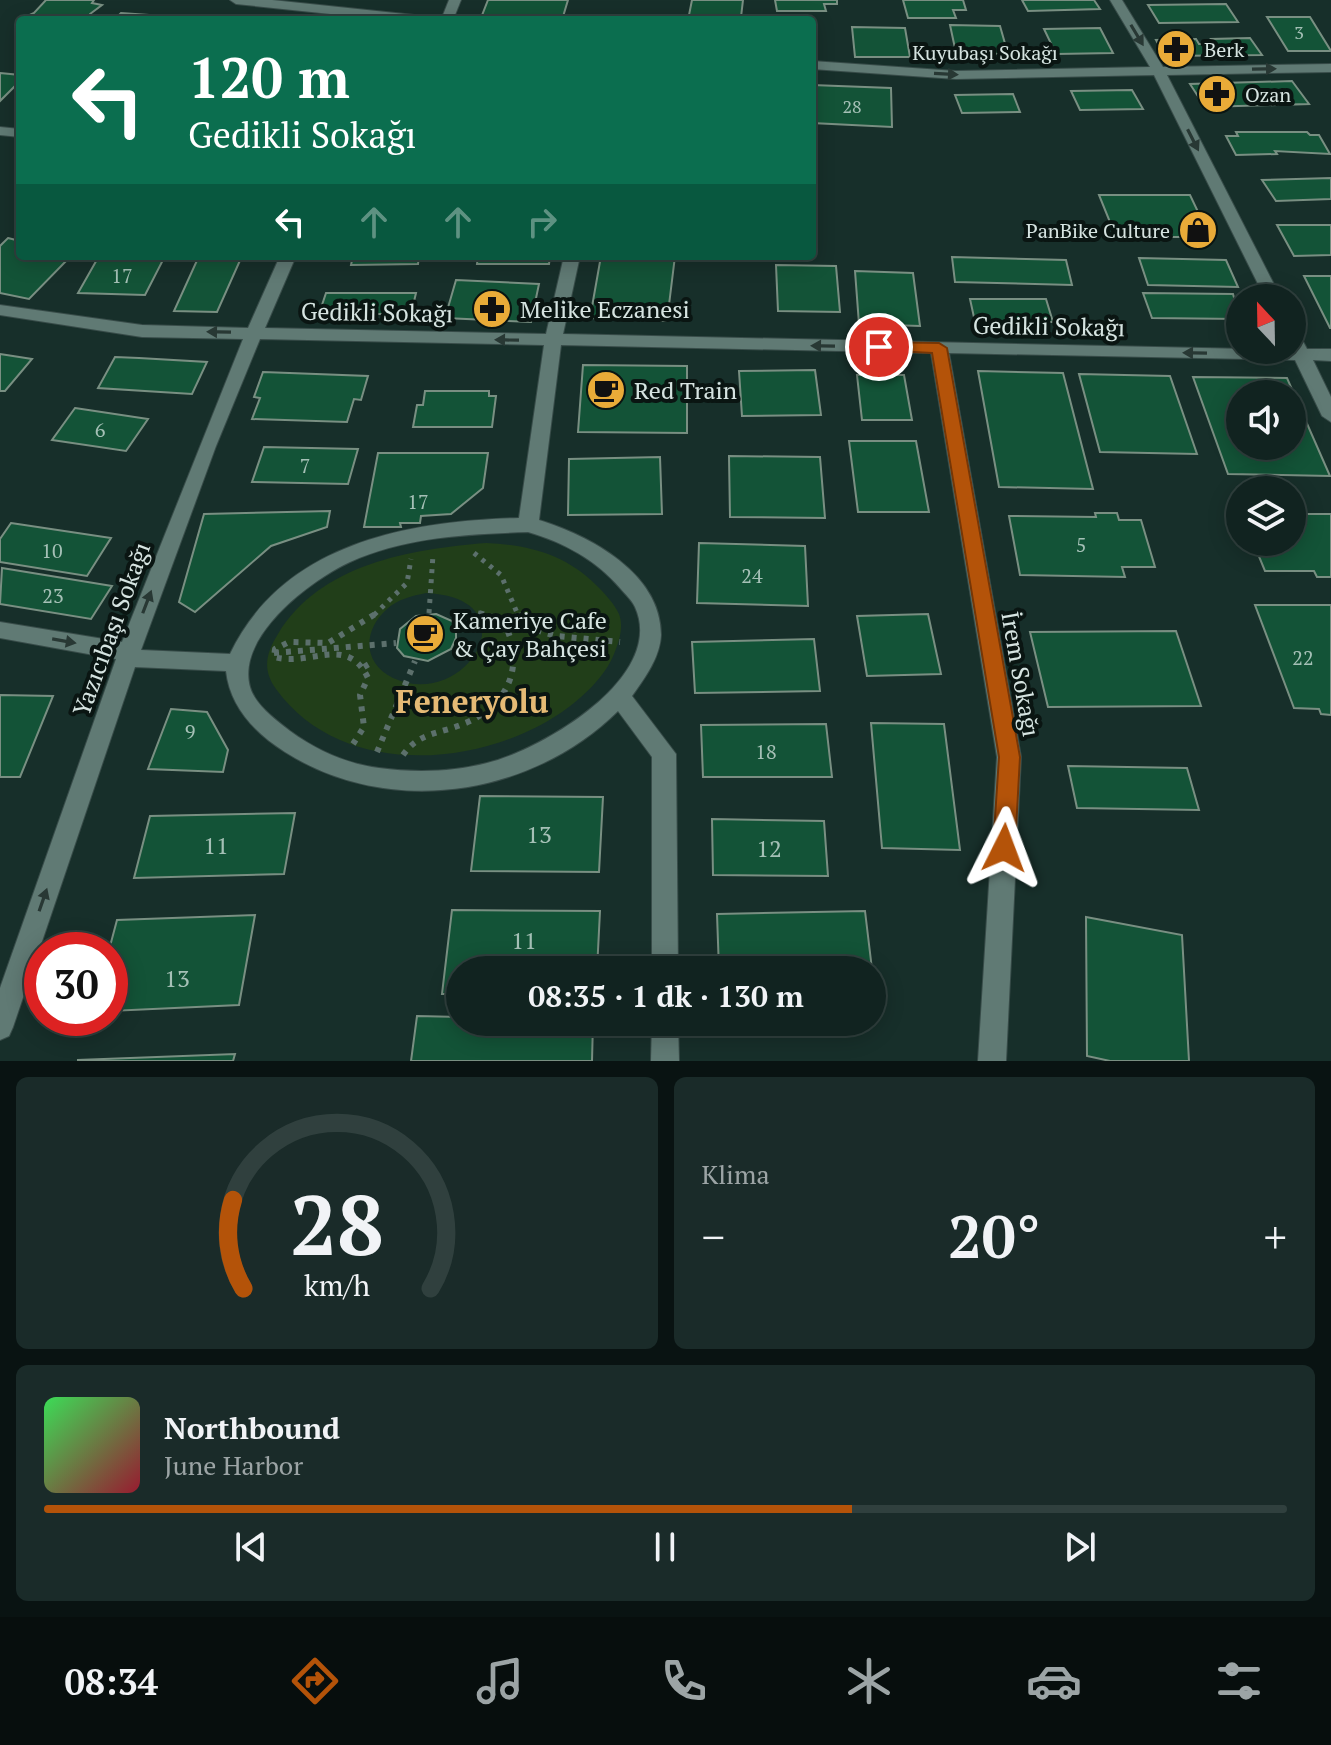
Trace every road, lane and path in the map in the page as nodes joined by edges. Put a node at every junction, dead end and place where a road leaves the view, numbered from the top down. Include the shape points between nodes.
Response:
1 (236, 0) edge
2 (1116, 0) edge
3 (383, 16) edge
4 (816, 65) edge
5 (1331, 68) edge
6 (1158, 70) junction
7 (286, 260) edge
8 (571, 260) edge
9 (1266, 284) edge
10 (0, 310) edge
11 (253, 333) junction
12 (553, 341) junction
13 (939, 348) junction
14 (1226, 353) edge
15 (1306, 354) edge
16 (1331, 355) edge
17 (1306, 364) edge
18 (1331, 416) edge
19 (528, 525) junction
20 (403, 538) junction
21 (464, 547) dead end
22 (429, 613) dead end
23 (478, 613) dead end
24 (504, 623) junction
25 (521, 628) junction
26 (0, 630) edge
27 (649, 641) junction
28 (396, 643) dead end
29 (275, 653) junction
30 (127, 655) junction
31 (240, 661) junction
32 (374, 661) dead end
33 (415, 661) dead end
34 (364, 667) junction
35 (620, 697) junction
36 (327, 764) junction
37 (378, 778) junction
38 (665, 956) edge
39 (0, 1027) edge
40 (665, 1036) edge
41 (665, 1061) edge
42 (992, 1061) edge

1 - 3 street
2 -> 6 street
4 -> 6 street, Kuyubaşı Sokağı via 956,75
6 -> 5 street, Kuyubaşı Sokağı
6 -> 9 street
7 - 11 street, Yazıcıbaşı Sokağı
8 - 12 street
11 -> 10 street, Gedikli Sokağı via 142,331
12 -> 11 street, Gedikli Sokağı
30 -> 11 street, Yazıcıbaşı Sokağı
13 -> 12 street, Gedikli Sokağı
12 - 19 street
14 -> 13 street, Gedikli Sokağı
13 - 42 street, İrem Sokağı via 1009,757
15 - 16 street, Gedikli Sokağı
17 - 18 street
19 - 20 street via 462,527
19 - 27 street via 570,540 615,569 647,610
20 - 22 path via 433,540
20 - 29 path via 411,575 387,606 330,642 289,641
20 - 31 street via 346,555 297,582 258,624
21 - 25 path via 507,582
23 - 24 path
24 - 25 path
24 - 37 path via 513,636 517,668 499,701 464,724 420,736
25 - 27 path via 596,642
26 -> 30 street
27 - 35 street
28 - 29 path
29 - 31 path
29 - 34 path via 287,662 340,654
30 - 31 street
39 -> 30 street, Yazıcıbaşı Sokağı
31 - 36 street via 240,688 268,726 290,745
32 - 34 path
33 - 37 path
34 - 36 path via 364,727 353,744
35 - 37 street via 562,743 491,773 452,780
35 - 38 street via 664,754
36 - 37 street
40 - 41 street

